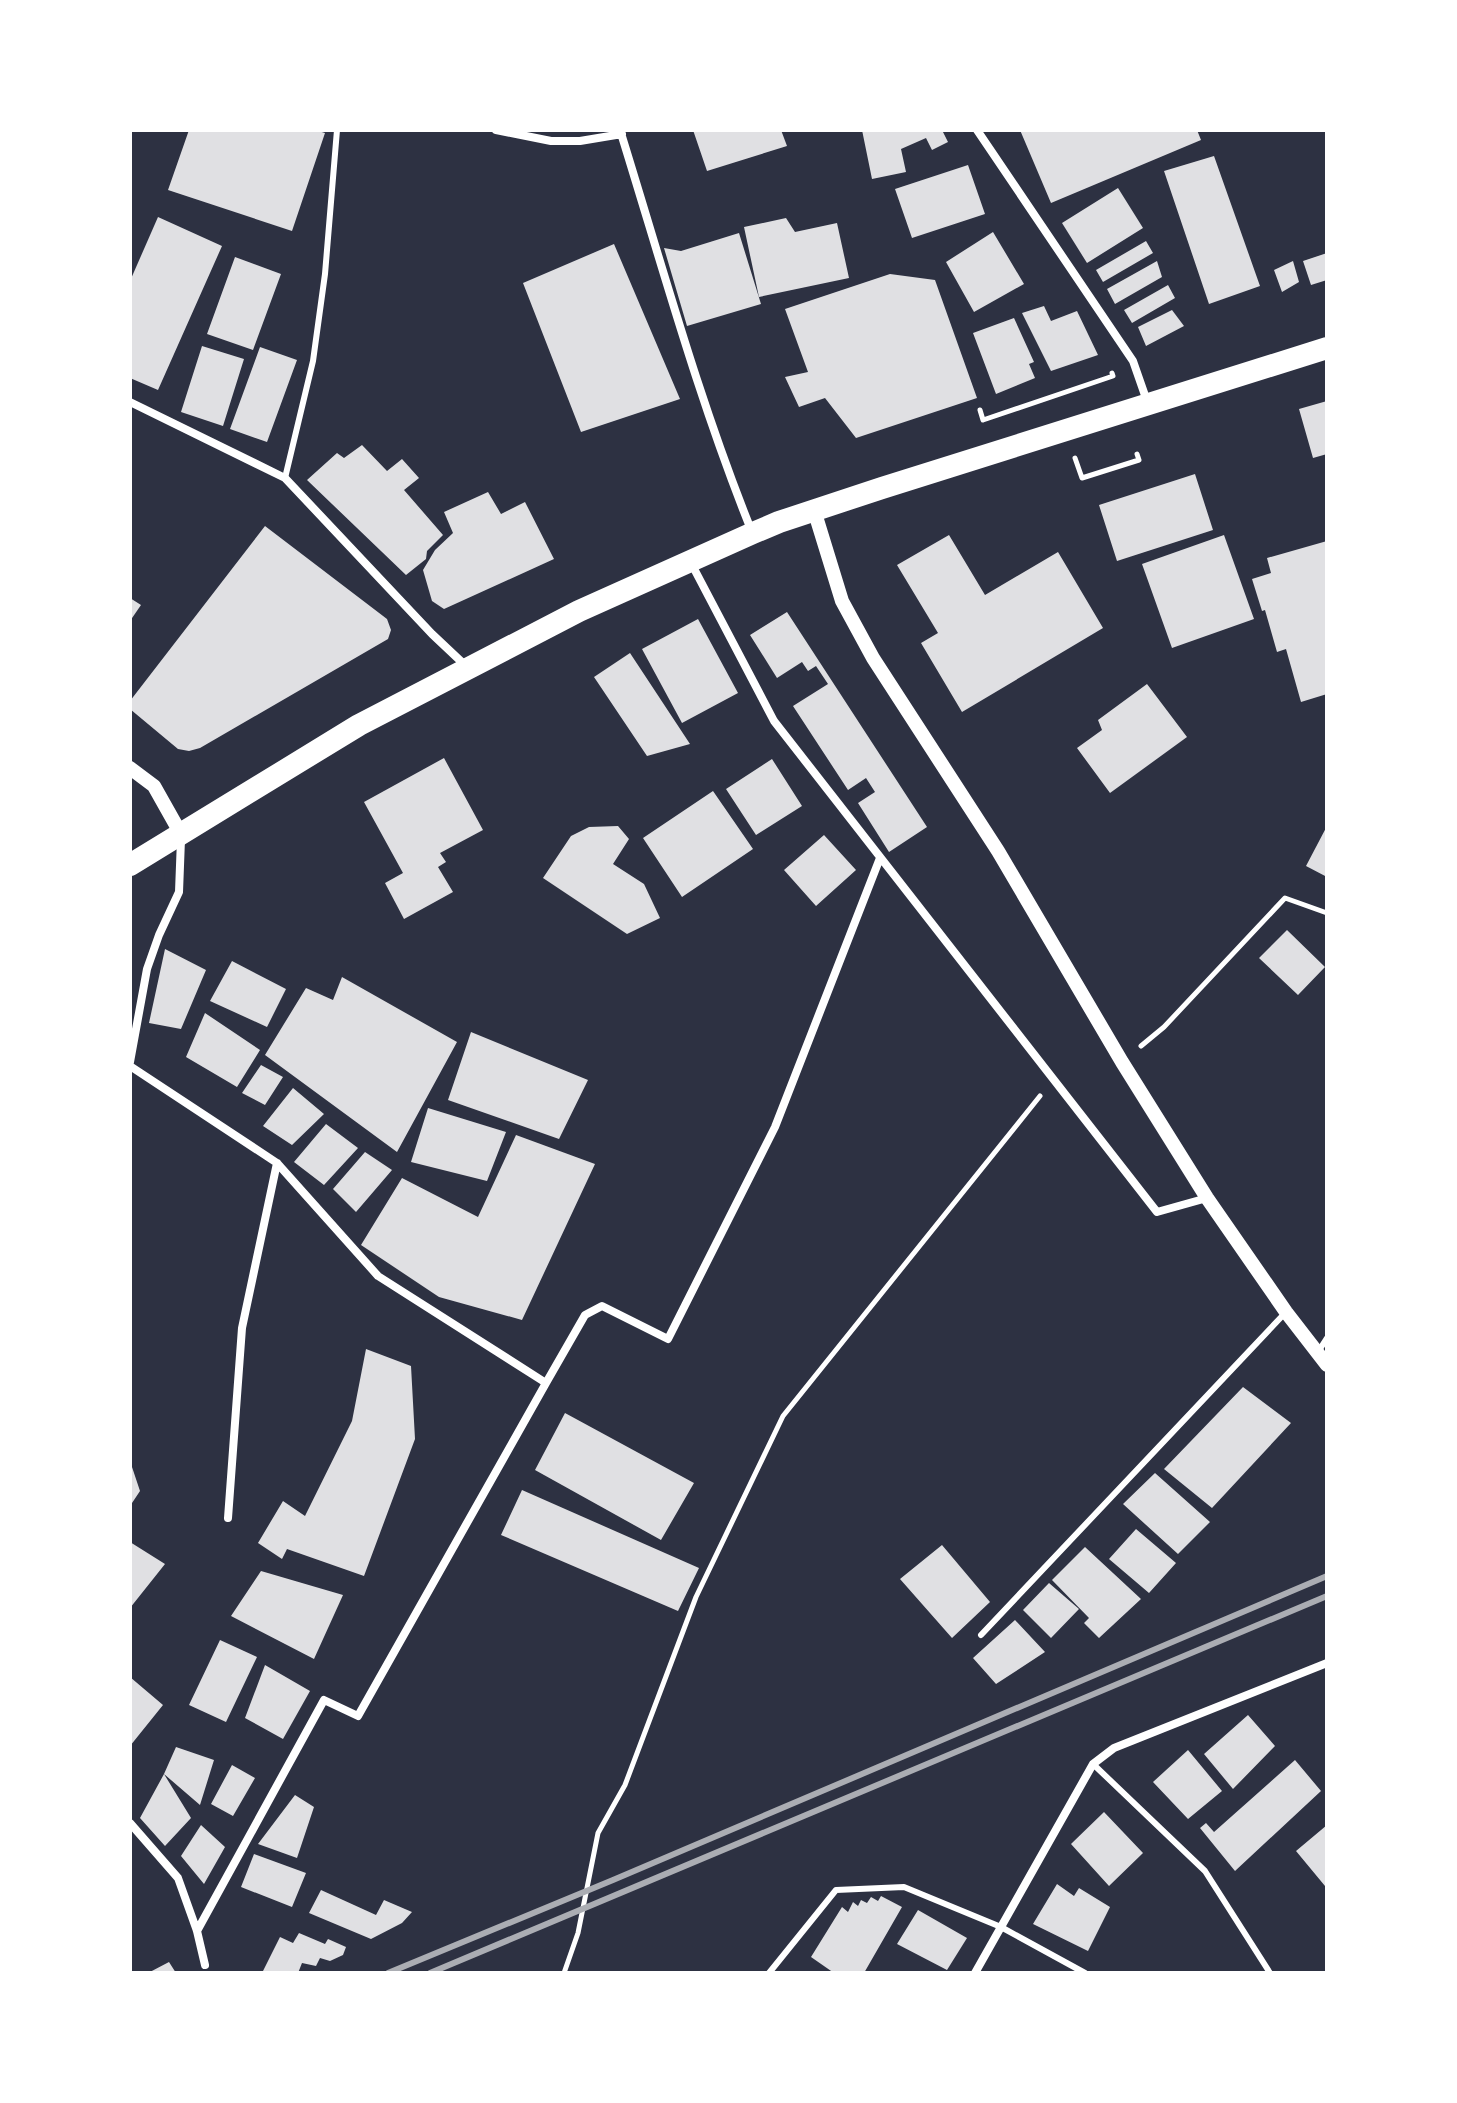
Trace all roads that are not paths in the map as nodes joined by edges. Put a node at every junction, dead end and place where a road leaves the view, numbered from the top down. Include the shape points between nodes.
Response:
1 (337, 130) edge
2 (496, 130) edge
3 (977, 130) edge
4 (621, 132) edge
5 (1327, 348) edge
6 (130, 402) edge
7 (1148, 405) junction
8 (285, 478) junction
9 (814, 510) junction
10 (753, 533) junction
11 (690, 560) junction
12 (469, 669) junction
13 (130, 768) edge
14 (181, 834) junction
15 (880, 858) junction
16 (130, 865) edge
17 (130, 1064) edge
18 (277, 1163) junction
19 (1207, 1198) junction
20 (1286, 1312) junction
21 (1327, 1338) edge
22 (1318, 1352) junction
23 (1327, 1365) edge
24 (546, 1383) junction
25 (228, 1518) dead end
26 (981, 1635) dead end
27 (1327, 1663) edge
28 (1093, 1764) junction
29 (130, 1823) edge
30 (1001, 1927) junction
31 (197, 1931) junction
32 (205, 1965) dead end
33 (769, 1973) edge
34 (975, 1973) edge
35 (1085, 1973) edge
36 (1270, 1973) edge

1 - 8 lane via 313,361
2 - 4 street via 551,141
3 - 7 street via 1133,361
4 - 10 street via 694,367
5 - 7 highway
6 - 8 street
7 - 9 highway
8 - 12 street
9 - 10 highway
9 - 19 street via 842,601 873,658 998,851
10 - 11 highway
11 - 12 highway
11 - 15 street via 774,721
12 - 14 highway via 359,725
13 - 14 street via 154,786
14 - 16 highway
14 - 17 street via 179,892 147,969
15 - 19 street via 1157,1212
15 - 24 street via 775,1127 668,1339 602,1306 585,1315
17 - 18 street
18 - 24 street via 378,1276
18 - 25 street via 242,1328
19 - 20 street
20 - 22 street
20 - 26 lane
21 - 22 lane
22 - 23 street
24 - 31 street via 358,1716 324,1700
27 - 28 street via 1114,1748
28 - 30 street
28 - 36 lane via 1205,1871
29 - 31 street via 178,1878
30 - 33 lane via 904,1887 836,1890
30 - 34 street
30 - 35 lane
31 - 32 street

